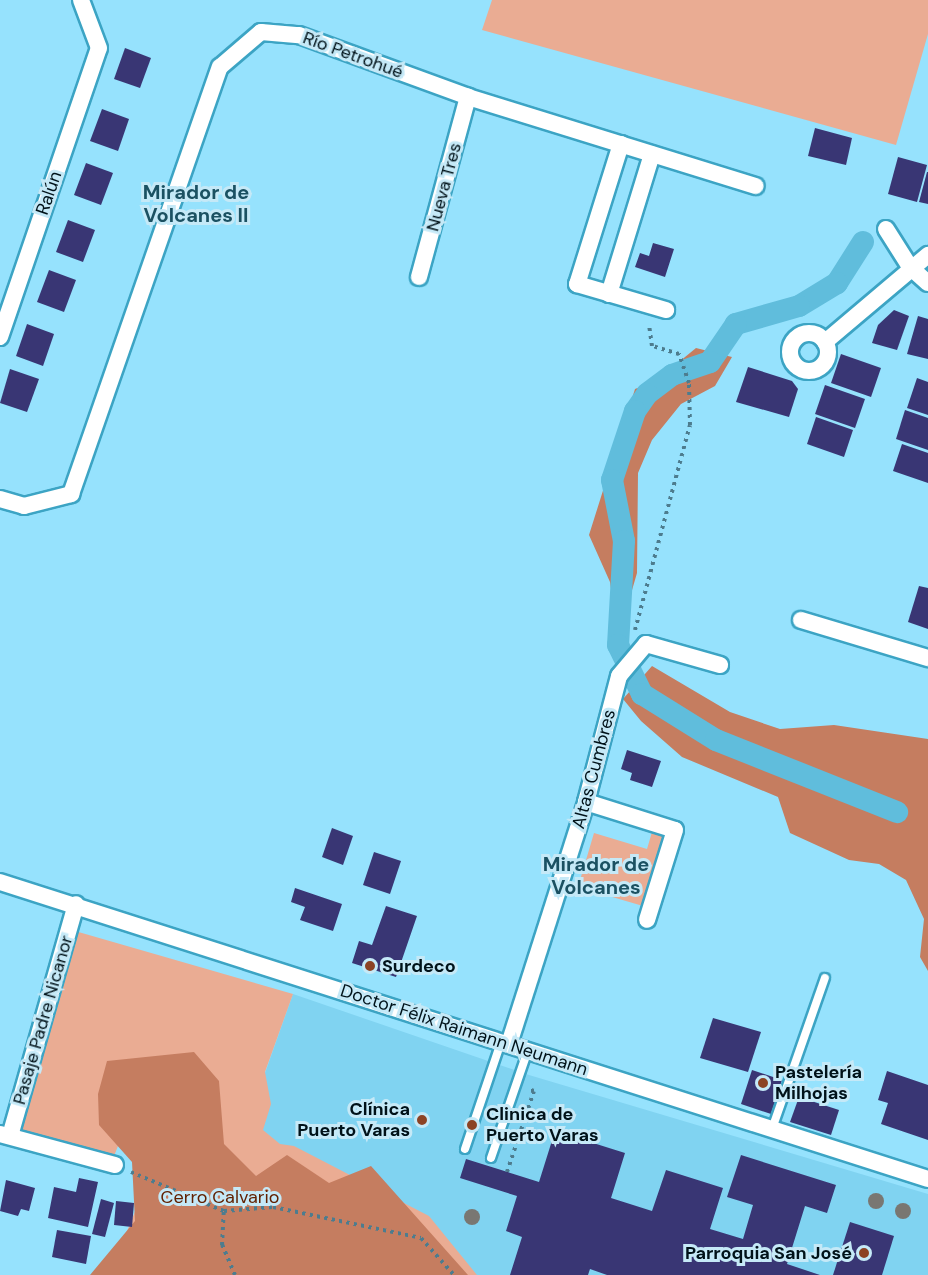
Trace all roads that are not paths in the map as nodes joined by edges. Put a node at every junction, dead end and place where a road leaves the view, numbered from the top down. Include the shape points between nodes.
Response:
1 (81, 0) edge
2 (468, 97) junction
3 (621, 144) junction
4 (651, 154) junction
5 (756, 186) dead end
6 (886, 229) dead end
7 (928, 255) edge
8 (910, 267) junction
9 (418, 277) dead end
10 (928, 283) edge
11 (609, 294) junction
12 (666, 310) dead end
13 (0, 337) edge
14 (825, 342) dead end
15 (0, 499) edge
16 (801, 620) dead end
17 (928, 658) edge
18 (720, 664) dead end
19 (586, 802) junction
20 (0, 882) edge
21 (76, 904) junction
22 (647, 920) dead end
23 (825, 978) dead end
24 (505, 1043) junction
25 (528, 1050) junction
26 (772, 1129) junction
27 (5, 1135) edge
28 (465, 1149) dead end
29 (491, 1158) dead end
30 (115, 1165) road end
31 (928, 1179) edge

1 - 13 street, Ralún via 99,48
2 - 3 street, Río Petrohué
2 - 9 street, Nueva Tres
2 - 15 street, Río Petrohué via 299,35 261,32 219,67 71,494 24,506
3 - 4 street, Río Petrohué
3 - 11 street via 577,284
4 - 5 street, Río Petrohué
4 - 11 street
6 - 8 street
7 - 8 street
8 - 10 street
8 - 14 street
11 - 12 street
16 - 17 street
18 - 19 street, Altas Cumbres via 646,644 619,676
19 - 22 street via 675,830
19 - 24 street, Altas Cumbres
20 - 21 street, Doctor Félix Raimann Neumann
21 - 24 street, Doctor Félix Raimann Neumann
21 - 27 street, Pasaje Padre Nicanor
23 - 26 lane
24 - 25 street, Doctor Félix Raimann Neumann
24 - 28 lane
25 - 26 street, Doctor Félix Raimann Neumann
25 - 29 lane
26 - 31 street, Doctor Félix Raimann Neumann
27 - 30 street

